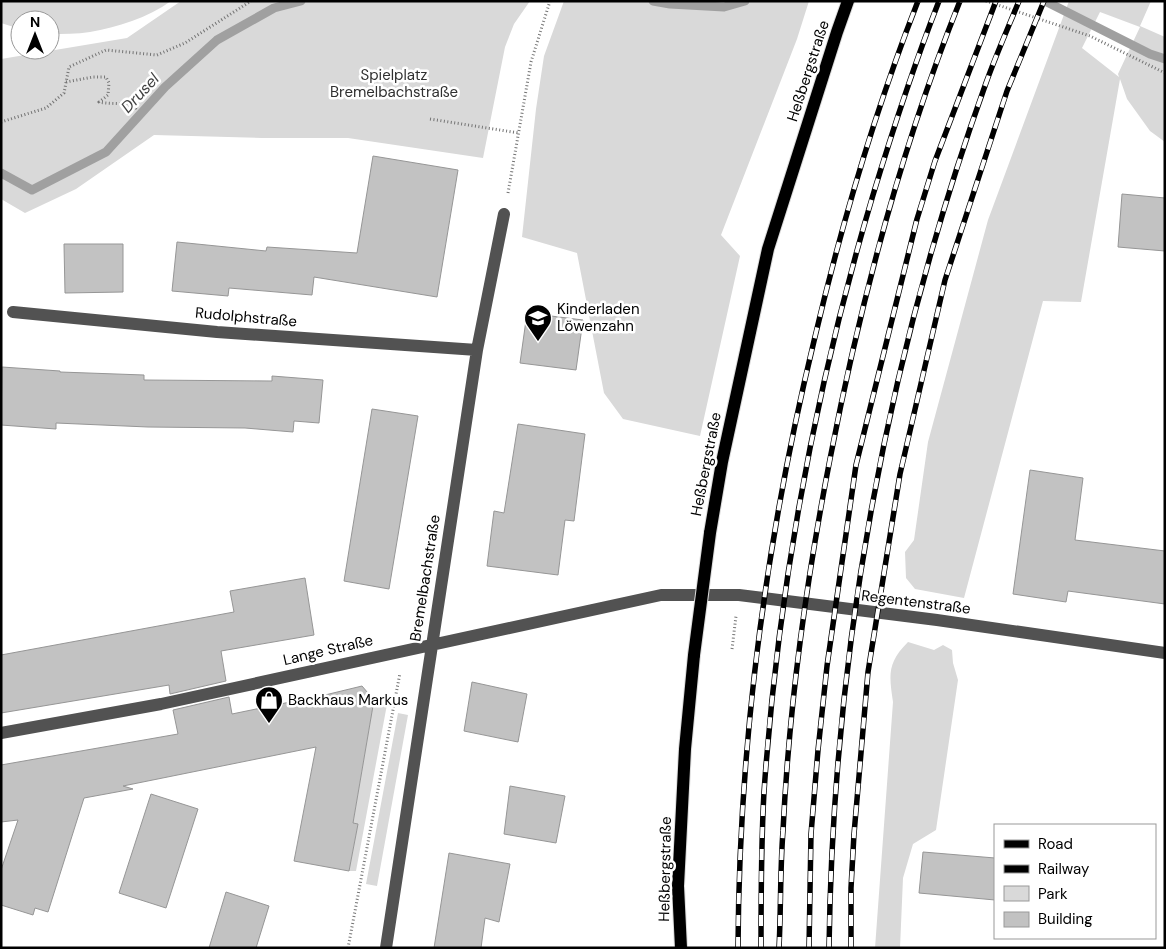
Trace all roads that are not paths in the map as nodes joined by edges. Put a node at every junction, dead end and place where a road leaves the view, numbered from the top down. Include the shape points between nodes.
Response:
1 (848, 1) edge
2 (504, 214) road end
3 (13, 312) dead end
4 (477, 350) junction
5 (661, 595) joint
6 (431, 644) junction
7 (1165, 653) edge
8 (1, 734) edge
9 (386, 948) edge
10 (681, 948) edge

1 - 10 main road, Heßbergstraße, bridge via 768,249 724,452 710,533 685,748 678,886
2 - 4 street, Bremelbachstraße
3 - 4 street, Rudolphstraße via 217,332
4 - 6 street, Bremelbachstraße
5 - 6 street, Lange Straße
5 - 7 street, Regentenstraße via 739,595
6 - 8 street, Lange Straße via 161,704
6 - 9 street, Bremelbachstraße

